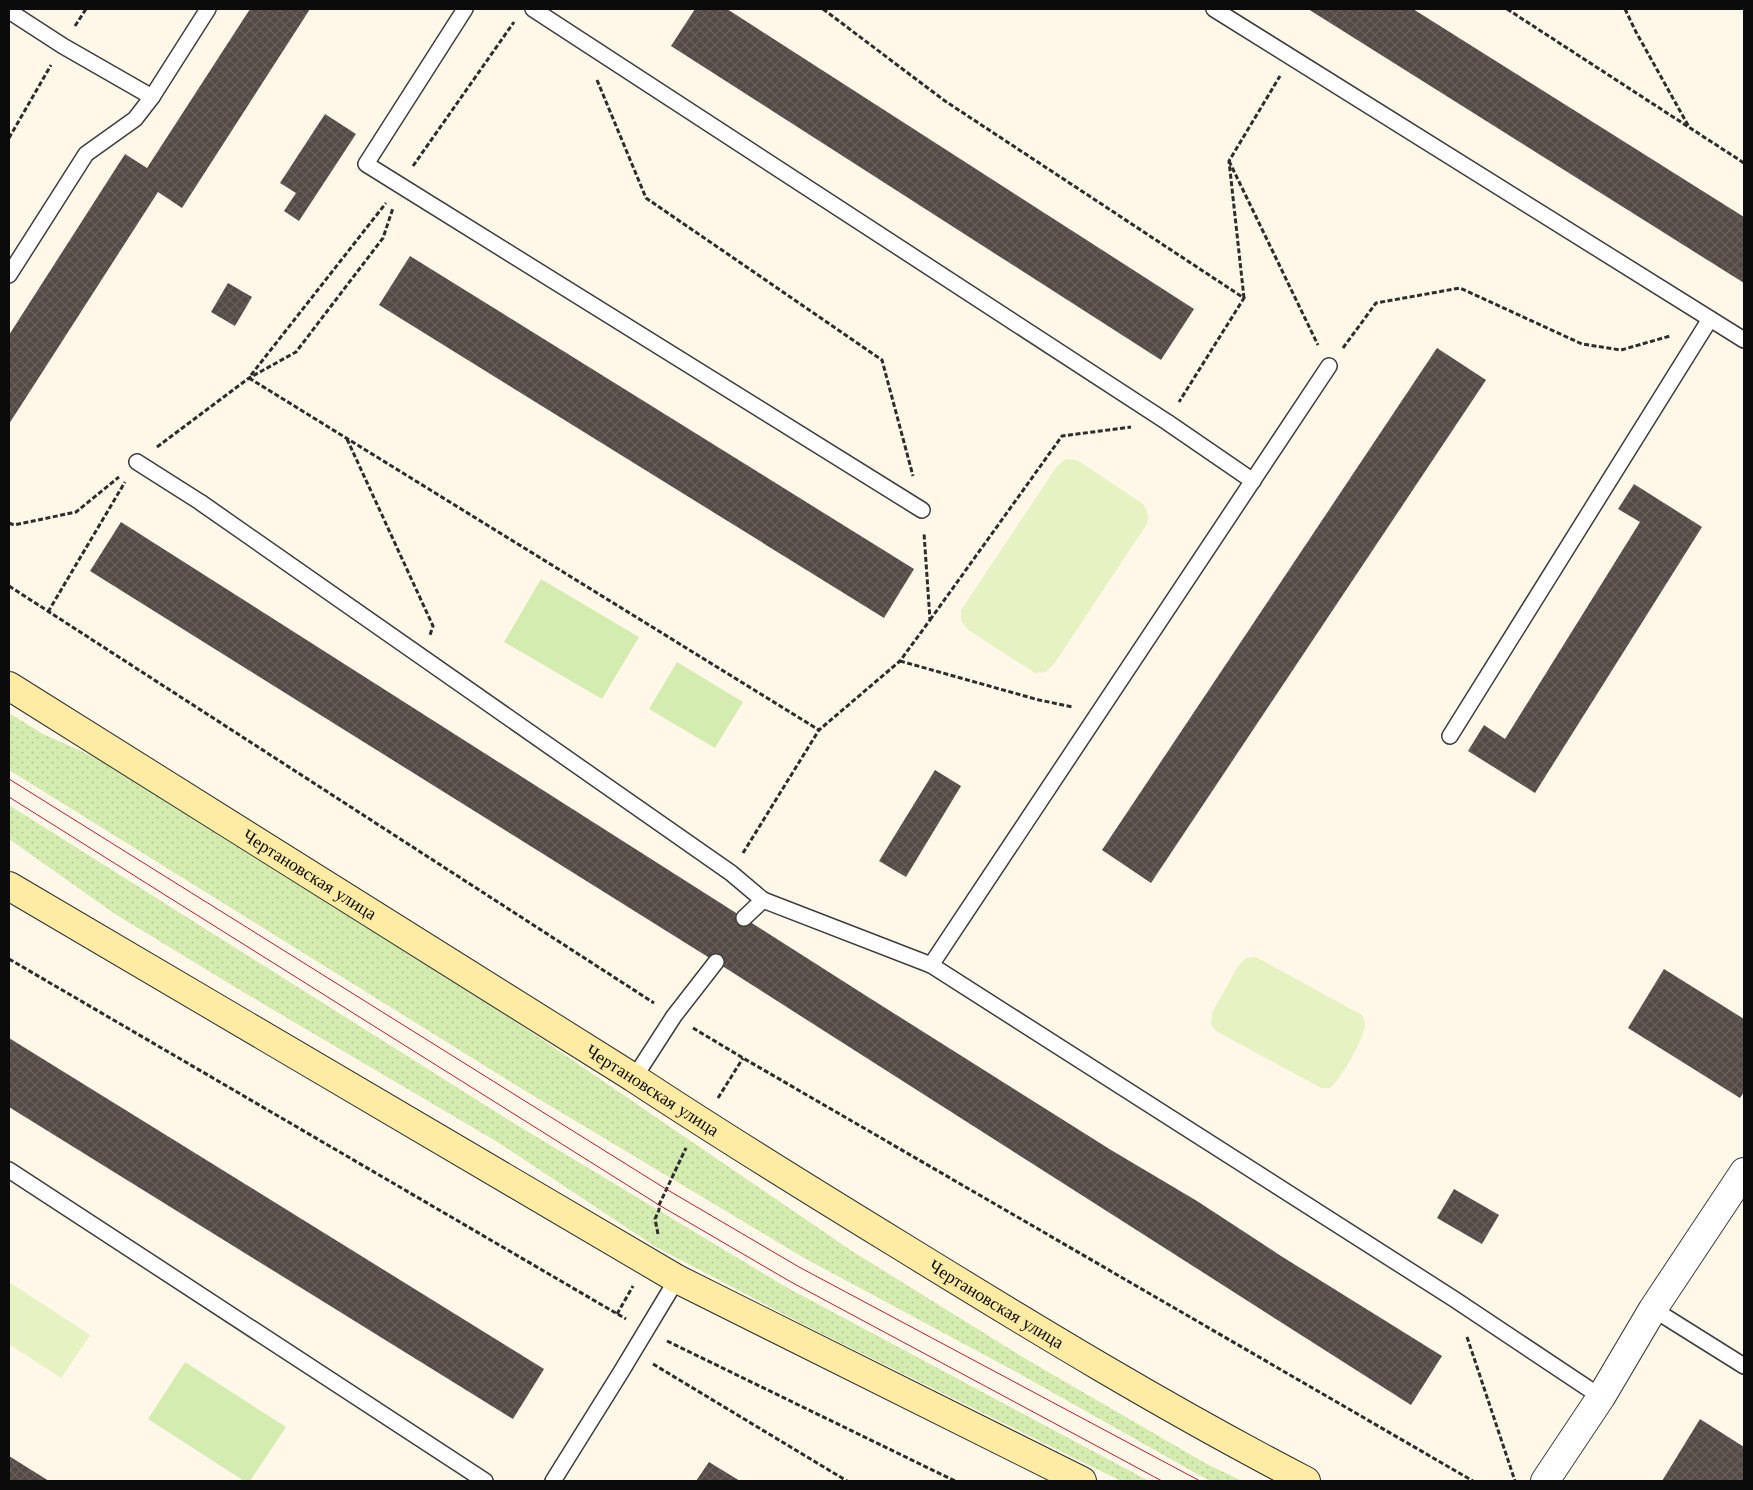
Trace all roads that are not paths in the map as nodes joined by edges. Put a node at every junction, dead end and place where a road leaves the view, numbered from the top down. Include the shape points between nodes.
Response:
1 (208, 9) edge
2 (465, 9) edge
3 (533, 9) edge
4 (1214, 9) edge
5 (9, 11) edge
6 (152, 97) junction
7 (9, 275) edge
8 (1710, 318) junction
9 (1744, 340) edge
10 (1329, 366) road end
11 (137, 462) road end
12 (1253, 481) junction
13 (922, 510) road end
14 (9, 686) edge
15 (1450, 736) dead end
16 (9, 886) edge
17 (763, 900) junction
18 (744, 918) dead end
19 (716, 962) dead end
20 (931, 965) junction
21 (634, 1078) junction
22 (9, 1170) edge
23 (1744, 1172) edge
24 (677, 1279) junction
25 (1653, 1309) junction
26 (1744, 1366) edge
27 (1601, 1397) junction
28 (485, 1481) edge
29 (553, 1481) edge
30 (1082, 1481) edge
31 (1306, 1481) edge
32 (1545, 1481) edge

1 - 6 lane
2 - 13 lane via 366,164
3 - 12 lane
4 - 8 lane
5 - 6 lane
6 - 7 lane via 135,119 86,154
8 - 9 lane
8 - 15 lane
10 - 12 lane
11 - 17 lane via 200,502 731,873
12 - 20 lane
14 - 21 main road, Чертановская улица
16 - 24 main road
17 - 18 lane
17 - 20 lane
19 - 21 lane via 674,1016
20 - 27 lane via 1454,1299
21 - 31 main road, Чертановская улица via 994,1304 1218,1436
22 - 28 lane
23 - 25 street
24 - 29 lane
24 - 30 main road
25 - 26 lane
25 - 27 street
27 - 32 street

